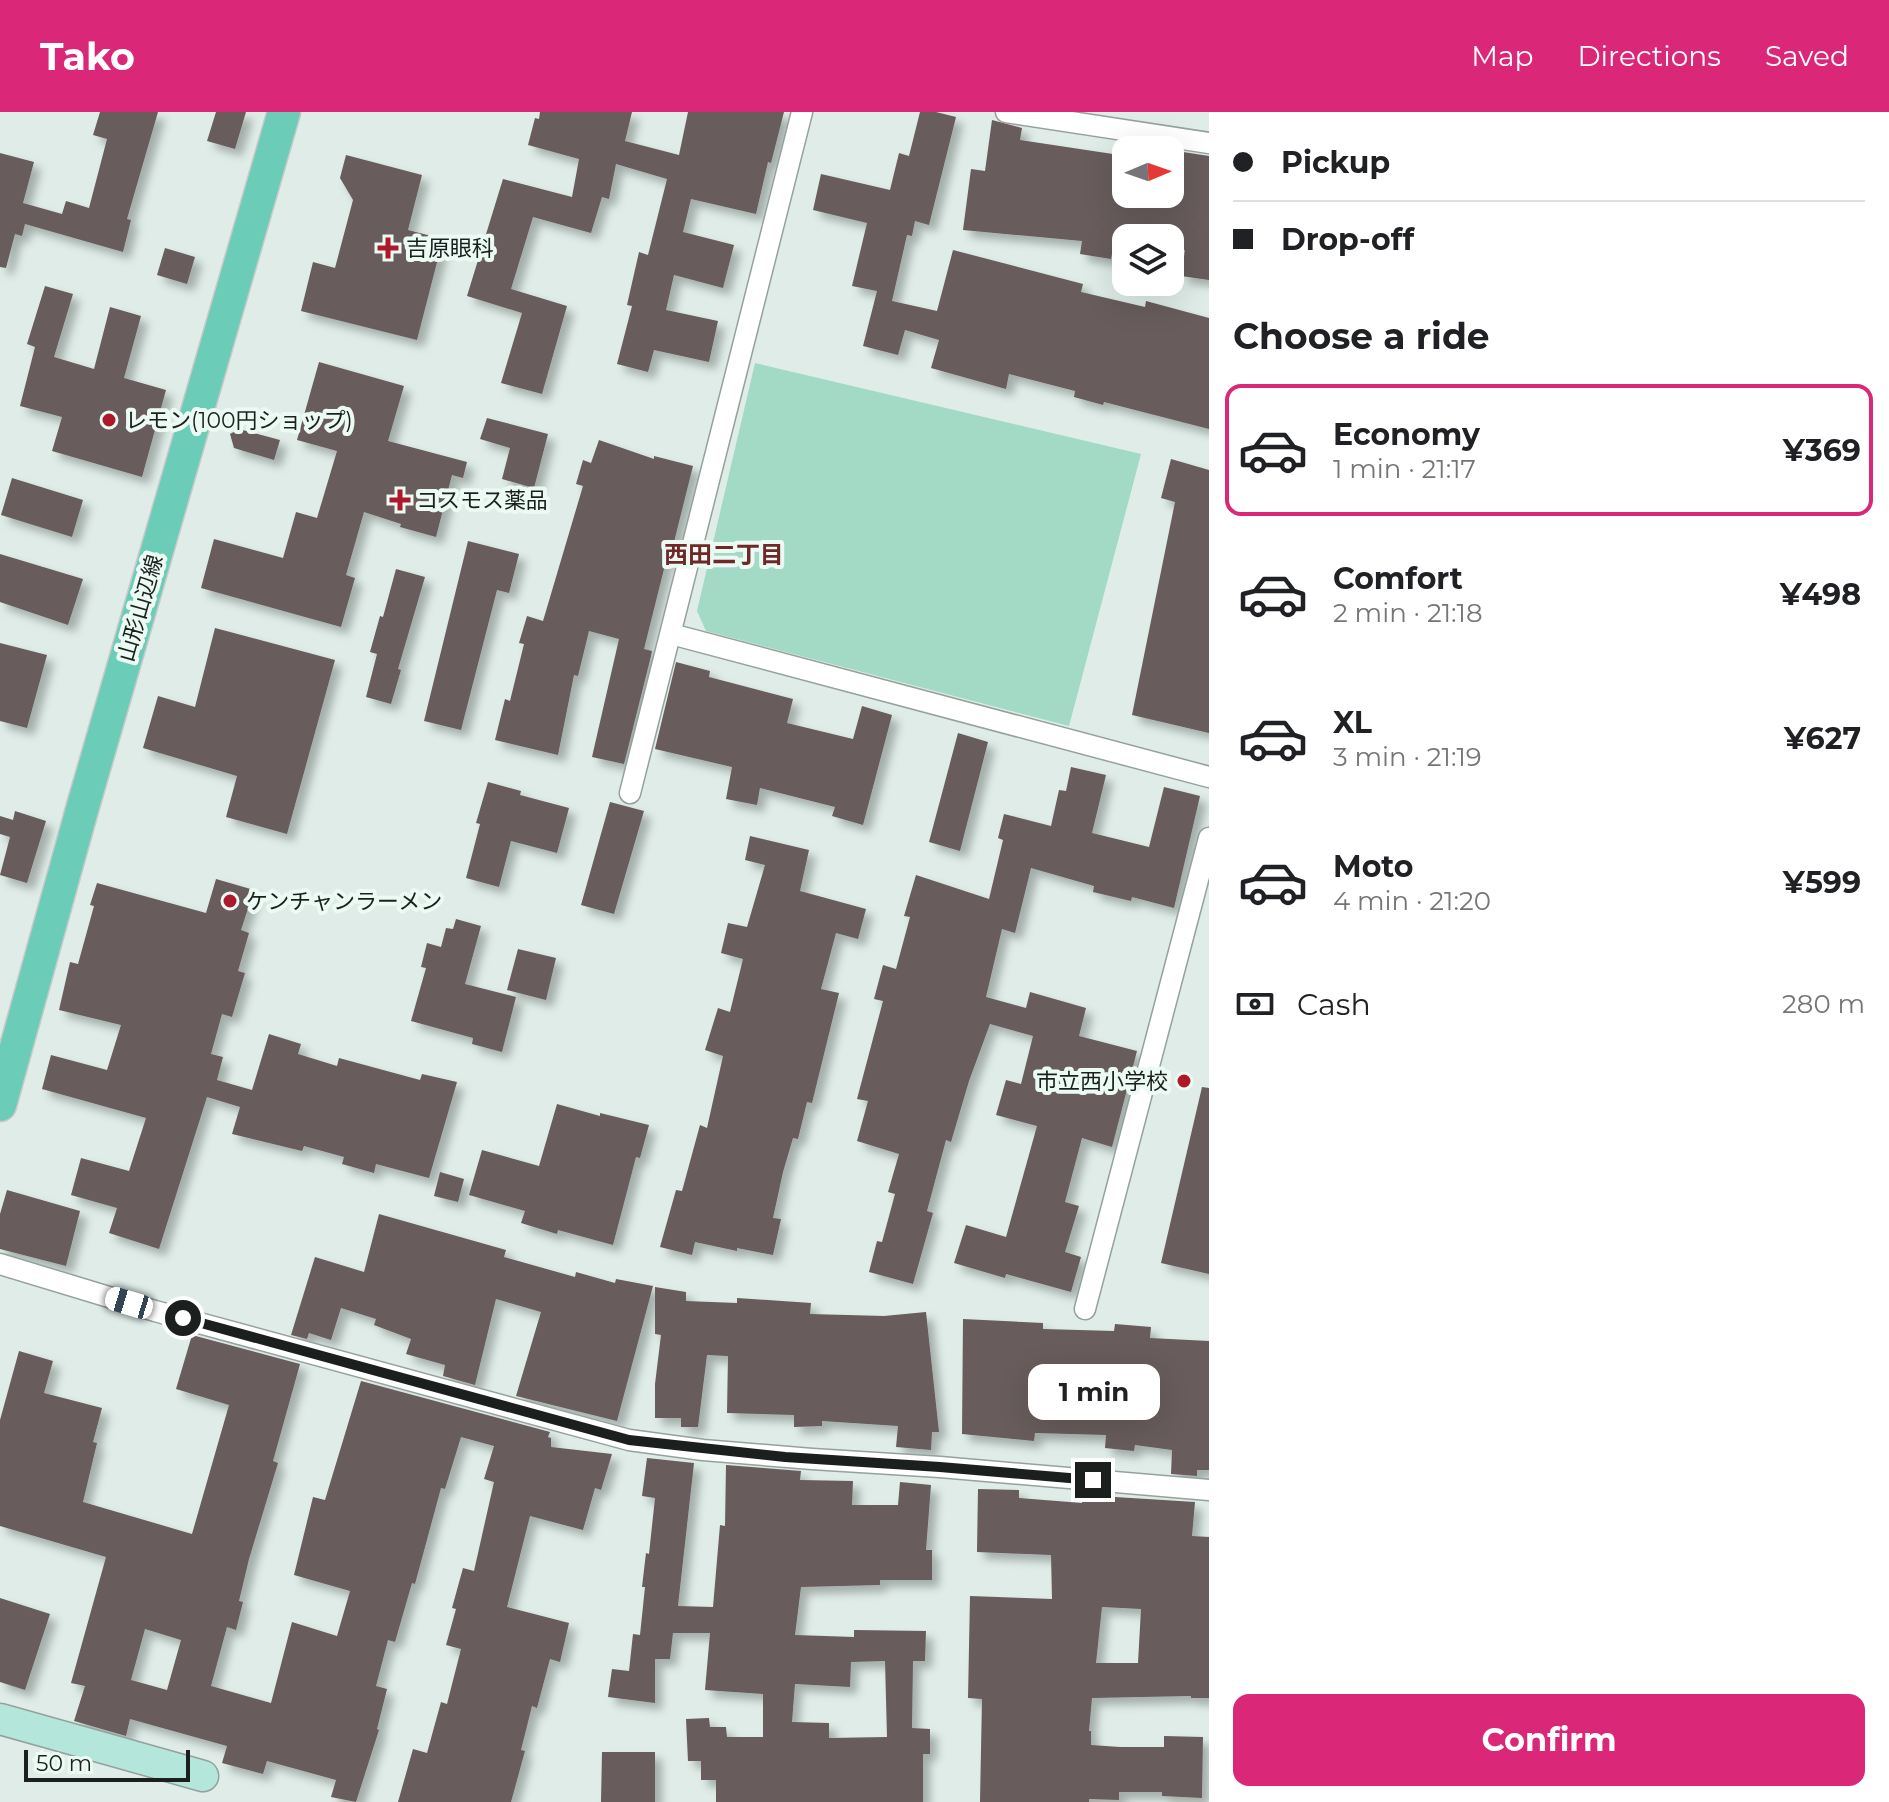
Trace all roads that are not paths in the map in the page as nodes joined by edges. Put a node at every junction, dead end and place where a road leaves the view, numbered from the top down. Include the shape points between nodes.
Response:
1 (263, 112) edge
2 (284, 112) edge
3 (802, 112) edge
4 (1006, 112) edge
5 (1209, 143) edge
6 (671, 634) junction
7 (1209, 777) edge
8 (630, 793) dead end
9 (1209, 838) edge
10 (0, 1036) edge
11 (0, 1105) edge
12 (0, 1264) edge
13 (1085, 1309) dead end
14 (1209, 1490) edge
15 (0, 1719) edge
16 (203, 1776) dead end

1 - 10 main road, 山形山辺線
2 - 11 main road, 山形山辺線
3 - 6 street
4 - 5 street
6 - 7 street
6 - 8 street
9 - 13 street
12 - 14 street via 629,1440
15 - 16 street

